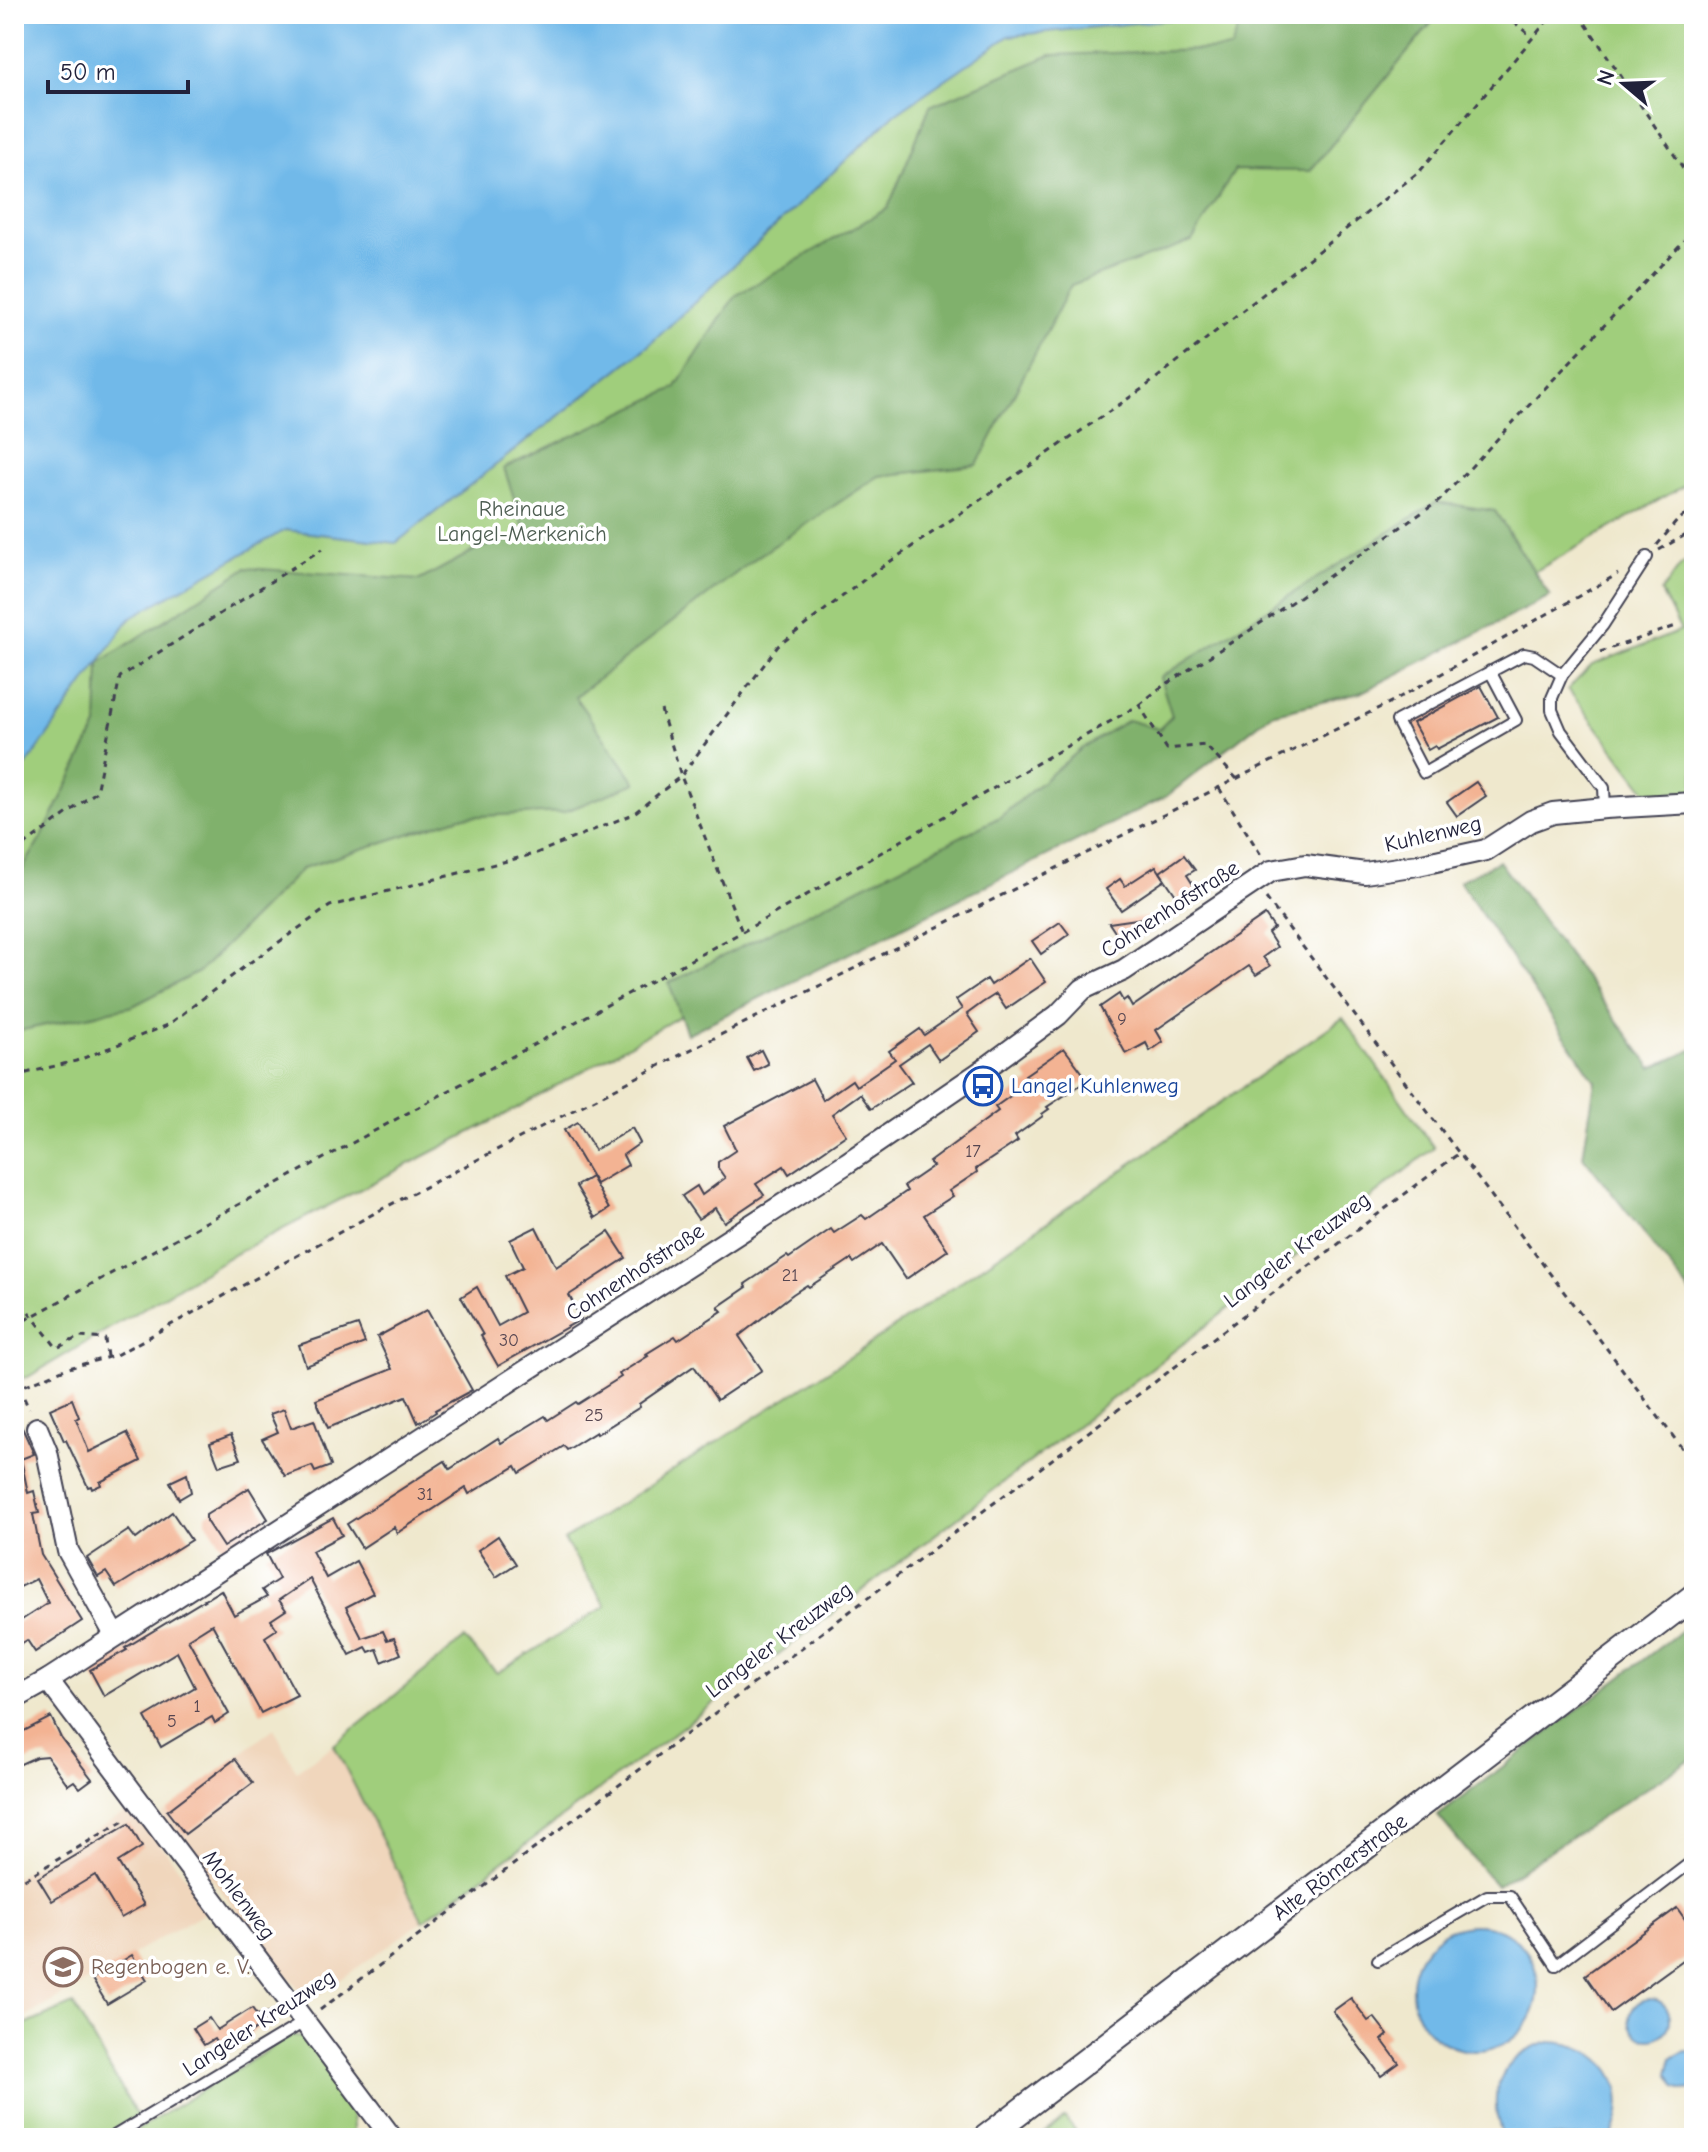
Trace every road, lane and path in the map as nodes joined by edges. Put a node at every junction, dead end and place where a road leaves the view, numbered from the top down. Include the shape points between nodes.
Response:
1 (1504, 14) edge
2 (1553, 14) edge
3 (1579, 14) edge
4 (1532, 37) junction
5 (1694, 184) edge
6 (1694, 230) edge
7 (1694, 508) edge
8 (1694, 530) edge
9 (322, 549) dead end
10 (1647, 557) junction
11 (1679, 625) dead end
12 (1594, 656) dead end
13 (1490, 671) junction
14 (1562, 675) junction
15 (1139, 705) junction
16 (661, 710) dead end
17 (681, 776) junction
18 (1237, 779) junction
19 (1219, 788) junction
20 (1694, 803) edge
21 (1605, 808) junction
22 (14, 853) edge
23 (1263, 876) junction
24 (742, 932) junction
25 (14, 1076) edge
26 (1458, 1154) junction
27 (14, 1293) edge
28 (32, 1316) junction
29 (14, 1326) edge
30 (107, 1357) junction
31 (16, 1388) edge
32 (37, 1428) joint
33 (1694, 1464) edge
34 (1694, 1596) edge
35 (115, 1635) junction
36 (48, 1680) junction
37 (14, 1699) edge
38 (145, 1809) junction
39 (1694, 1860) edge
40 (14, 1885) edge
41 (1378, 1960) dead end
42 (304, 2022) junction
43 (111, 2138) edge
44 (392, 2138) edge
45 (985, 2138) edge

1 - 4 path
2 - 4 path
3 - 5 path
4 - 17 path via 1420,171 1145,387 869,576 778,646
6 - 15 path via 1439,501
7 - 10 path
8 - 10 path
9 - 22 path via 120,677 96,792
10 - 14 lane via 1603,625
10 - 18 path via 1395,700
11 - 12 path
13 - 13 lane via 1516,720 1424,773 1397,721
13 - 14 lane via 1524,654
14 - 21 lane via 1554,688 1552,710 1561,731 1604,788
15 - 18 path via 1167,749 1205,745
15 - 24 path
16 - 17 path
17 - 24 path
17 - 25 path via 633,814 534,854 330,906 168,1025 76,1061
18 - 19 path
19 - 23 path
19 - 30 path via 688,1051
20 - 21 street, Kuhlenweg
21 - 23 street, Kuhlenweg via 1553,813 1486,850 1418,865 1365,873 1305,865
23 - 26 path
23 - 35 street, Cohnenhofstraße via 1124,970 1083,989 1058,1015 847,1163
24 - 28 path
26 - 33 path
26 - 42 path, Langeler Kreuzweg
27 - 28 path
28 - 29 path
28 - 30 path via 57,1348 79,1337 105,1339
30 - 31 path
31 - 32 path
32 - 35 street via 68,1551
34 - 45 street, Alte Römerstraße
35 - 36 street, Cohnenhofstraße
36 - 37 street, Cohnenhofstraße
36 - 38 street, Mohlenweg
38 - 40 path
38 - 42 street, Mohlenweg
39 - 41 lane via 1556,1965 1510,1896 1487,1896
42 - 43 lane, Langeler Kreuzweg
42 - 44 street, Mohlenweg

